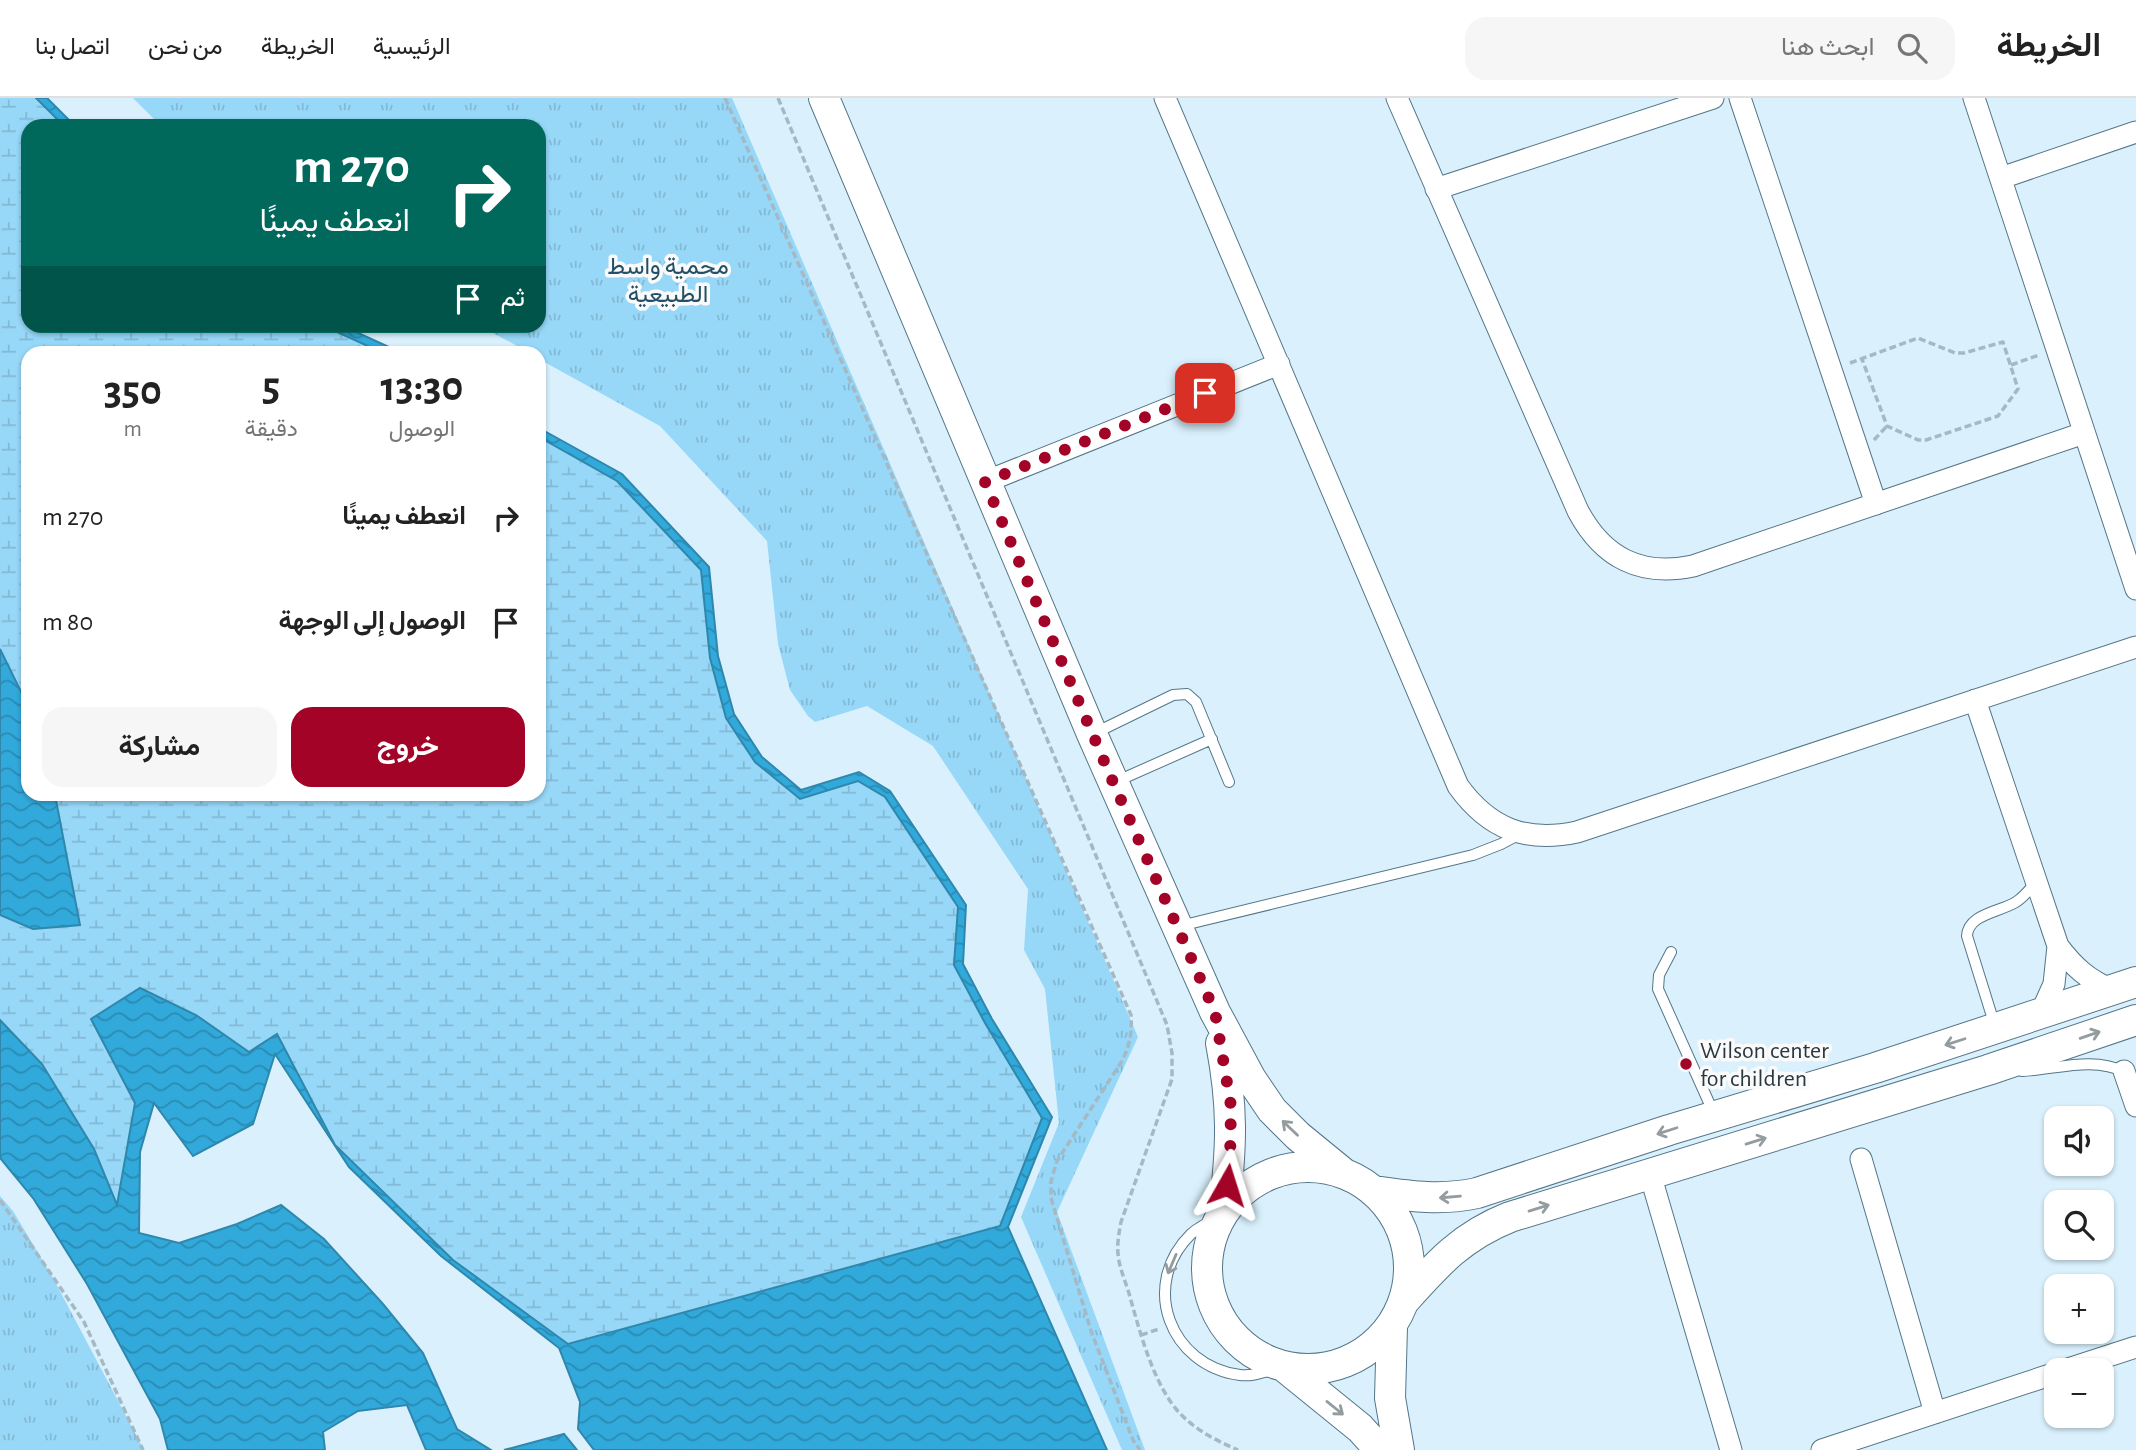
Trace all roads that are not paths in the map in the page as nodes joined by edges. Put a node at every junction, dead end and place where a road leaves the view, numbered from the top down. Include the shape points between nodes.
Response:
1 (824, 98) edge
2 (1165, 98) edge
3 (1397, 98) edge
4 (1713, 98) edge
5 (1740, 98) edge
6 (1974, 98) edge
7 (2136, 132) edge
8 (2001, 178) junction
9 (1436, 189) junction
10 (1279, 364) junction
11 (2084, 433) junction
12 (985, 482) junction
13 (1876, 504) junction
14 (2136, 589) edge
15 (2136, 647) edge
16 (1975, 700) junction
17 (1092, 734) junction
18 (1212, 739) junction
19 (1113, 782) junction
20 (1229, 782) dead end
21 (1520, 834) junction
22 (2036, 882) junction
23 (1177, 926) junction
24 (2058, 946) junction
25 (1671, 952) dead end
26 (2124, 986) edge
27 (1215, 1012) junction
28 (2041, 1013) junction
29 (2136, 1020) edge
30 (1996, 1028) junction
31 (1988, 1070) junction
32 (2130, 1074) edge
33 (1785, 1095) junction
34 (2136, 1106) edge
35 (1715, 1116) junction
36 (1861, 1159) dead end
37 (1693, 1160) junction
38 (1342, 1172) junction
39 (1650, 1174) junction
40 (1373, 1191) junction
41 (1221, 1214) junction
42 (1405, 1300) junction
43 (1392, 1327) junction
44 (2136, 1347) edge
45 (2102, 1358) edge
46 (1284, 1368) junction
47 (2044, 1377) edge
48 (1935, 1413) junction
49 (1380, 1450) edge
50 (1399, 1450) edge
51 (1731, 1450) edge
52 (1822, 1450) edge

1 - 12 main road
2 - 10 street
3 - 9 street
4 - 9 street
5 - 13 street
6 - 8 street
7 - 8 street
8 - 11 street
9 - 13 street via 1578,511 1610,552 1642,567 1693,566
10 - 12 street
10 - 21 street via 1458,786 1485,816
11 - 13 street
11 - 14 street
12 - 17 main road
15 - 16 street
16 - 21 street via 1577,832
16 - 22 street
17 - 18 lane via 1182,693 1194,698
17 - 19 main road
18 - 19 lane
18 - 20 lane
19 - 23 main road
21 - 23 lane via 1473,856
22 - 24 street
22 - 30 lane via 2018,901 1968,927
23 - 27 main road
24 - 26 street via 2092,981
24 - 28 street via 2054,984
25 - 35 lane via 1659,975 1658,989
26 - 28 main road
38 -> 27 main road via 1272,1110
27 - 41 main road via 1231,1106 1230,1161
28 - 30 main road
31 -> 29 main road
30 -> 33 main road
31 - 32 lane via 2093,1063
37 -> 31 main road
32 - 34 street
33 - 35 main road
33 - 37 main road via 1760,1116 1700,1136 1693,1146
35 -> 40 main road via 1469,1195 1429,1198
36 - 48 street
37 - 39 main road
38 - 40 main road
38 - 41 main road via 1289,1168 1264,1176 1242,1190
42 -> 39 main road via 1456,1246 1491,1224
39 - 51 street
40 - 42 main road via 1402,1230 1408,1252
41 - 46 main road via 1207,1256 1207,1277 1219,1317 1245,1348
41 -> 46 lane via 1191,1234 1170,1267 1165,1296 1171,1324 1185,1347 1218,1369 1247,1375
42 - 43 main road
43 - 46 main road via 1357,1358 1335,1367
43 - 50 main road via 1390,1398
44 - 45 street
46 -> 49 main road via 1360,1428
47 - 48 street
48 - 52 street

